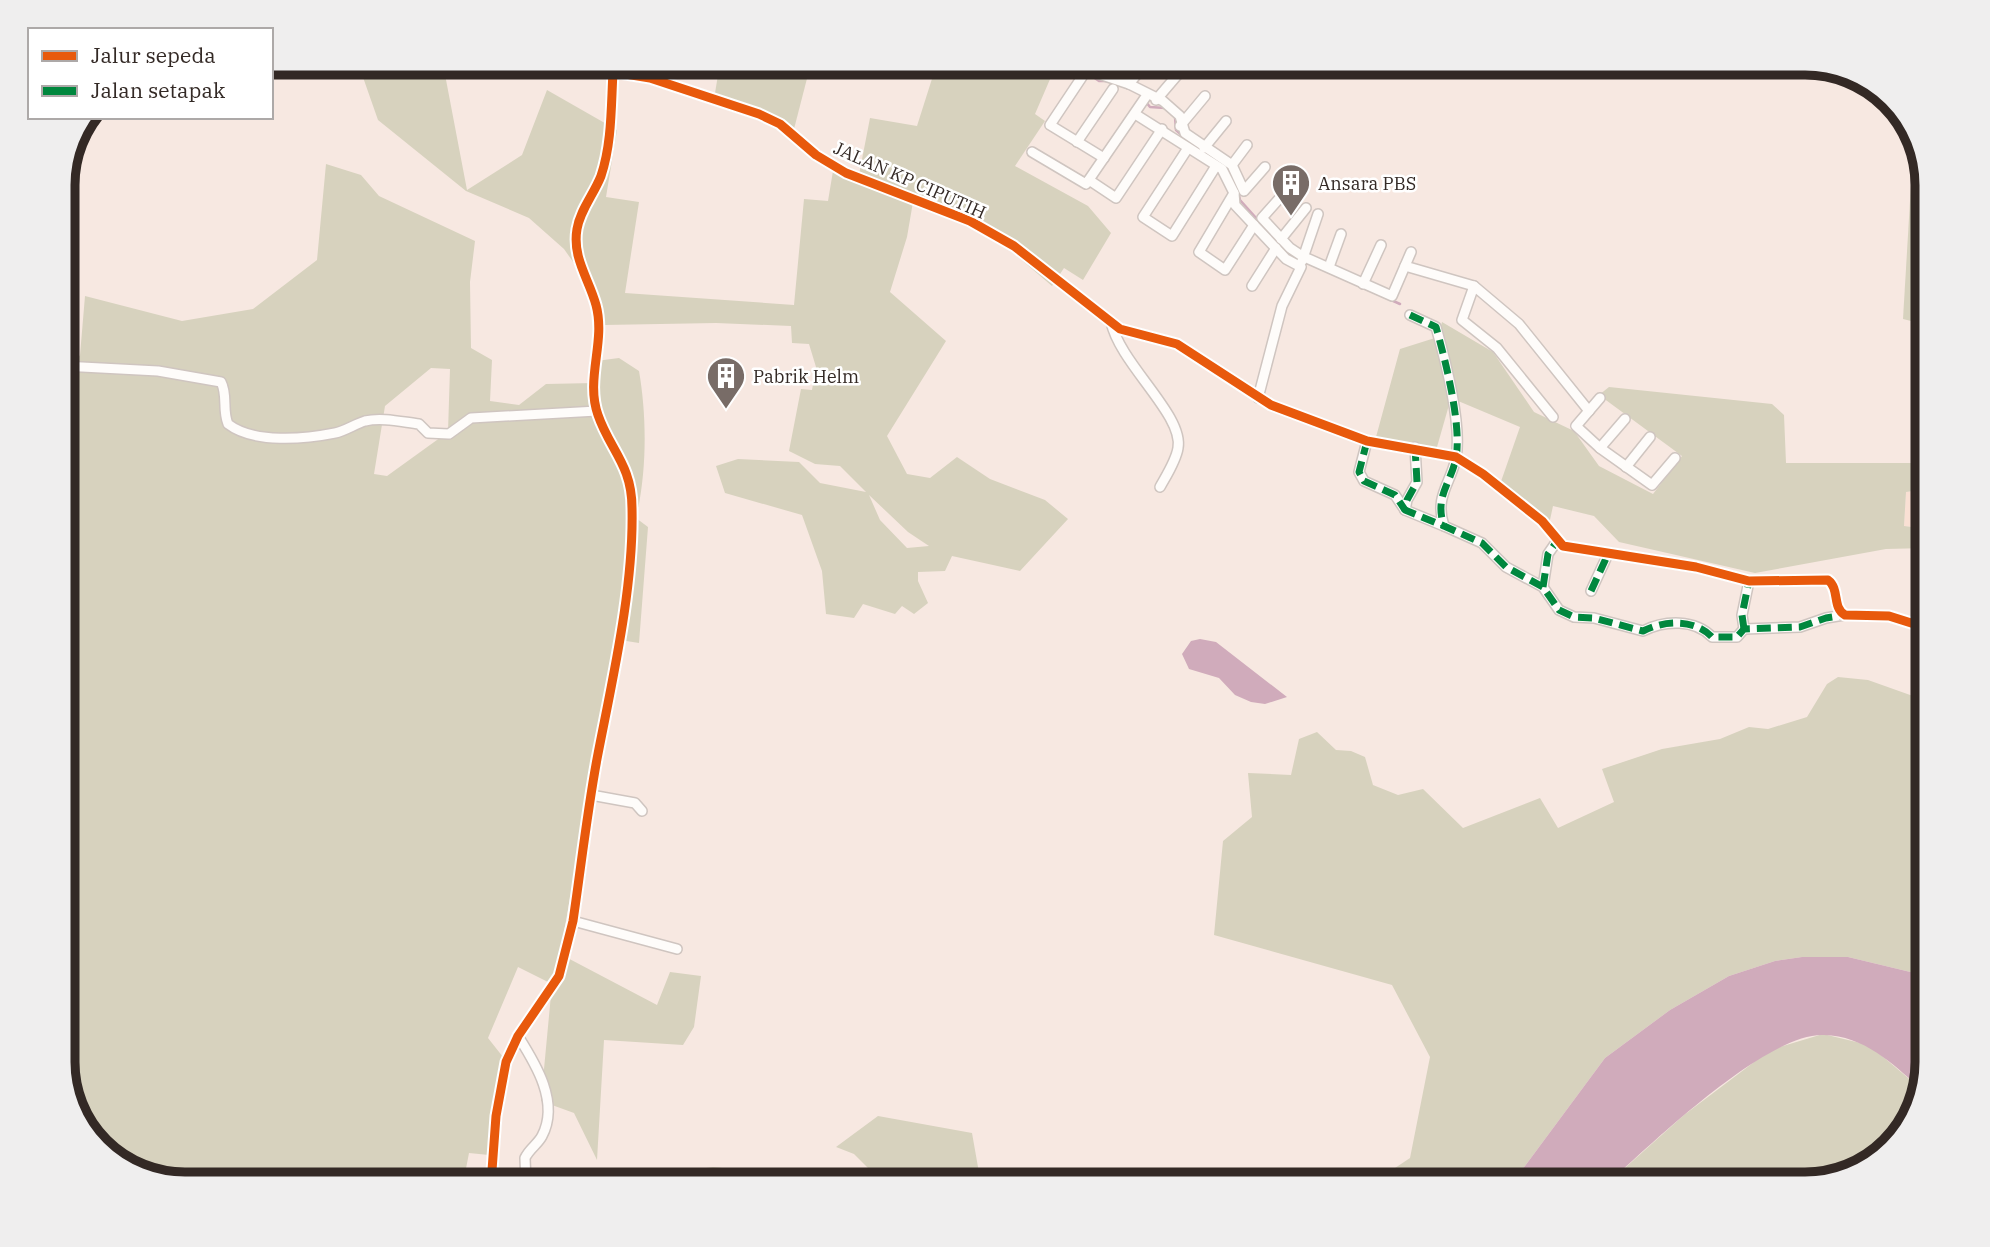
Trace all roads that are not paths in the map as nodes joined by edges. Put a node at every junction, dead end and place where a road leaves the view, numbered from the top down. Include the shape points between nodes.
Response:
1 (613, 75) edge
2 (632, 75) edge
3 (1102, 75) edge
4 (1136, 75) edge
5 (1175, 75) edge
6 (1082, 77) dead end
7 (1129, 84) junction
8 (1113, 89) dead end
9 (1205, 96) dead end
10 (1148, 99) junction
11 (1135, 114) junction
12 (1226, 121) dead end
13 (1180, 126) junction
14 (1162, 129) junction
15 (1077, 142) junction
16 (1247, 145) dead end
17 (1188, 148) junction
18 (1204, 148) junction
19 (1032, 152) dead end
20 (1104, 158) junction
21 (1232, 165) junction
22 (1216, 166) junction
23 (1265, 167) dead end
24 (1089, 180) junction
25 (1286, 191) dead end
26 (1234, 193) junction
27 (1306, 208) dead end
28 (1318, 214) dead end
29 (1254, 225) junction
30 (1341, 234) dead end
31 (1281, 239) junction
32 (1381, 245) dead end
33 (1276, 248) junction
34 (1411, 252) dead end
35 (1302, 256) junction
36 (1405, 266) junction
37 (1301, 267) junction
38 (1329, 267) junction
39 (1363, 284) junction
40 (1252, 286) dead end
41 (1474, 286) junction
42 (1410, 315) dead end
43 (1111, 322) junction
44 (75, 367) edge
45 (1258, 398) junction
46 (1600, 398) dead end
47 (597, 411) junction
48 (1589, 411) junction
49 (1553, 417) dead end
50 (1625, 419) dead end
51 (1650, 437) dead end
52 (1367, 441) junction
53 (1415, 447) junction
54 (1600, 448) junction
55 (1456, 457) junction
56 (1675, 458) dead end
57 (1626, 467) junction
58 (1160, 487) dead end
59 (1405, 510) junction
60 (1444, 526) junction
61 (1557, 541) junction
62 (1608, 554) junction
63 (1749, 581) junction
64 (1542, 587) junction
65 (1591, 592) dead end
66 (1845, 615) junction
67 (1915, 624) edge
68 (1744, 629) junction
69 (591, 795) junction
70 (642, 811) dead end
71 (573, 921) junction
72 (677, 949) dead end
73 (518, 1036) junction
74 (492, 1172) edge
75 (526, 1172) edge

1 - 47 street via 609,139 600,177 577,229 577,252 596,304 600,333 594,374
2 - 43 street, JALAN KP CIPUTIH via 759,114 780,124 846,173 970,221 1014,246
3 - 7 street
4 - 7 street
5 - 10 street
6 - 15 street via 1051,125
7 - 10 street
8 - 15 street
9 - 13 street
10 - 11 street
10 - 13 street via 1163,101 1180,116
11 - 14 street
11 - 20 street
12 - 18 street
13 - 18 street
14 - 17 street
14 - 24 street via 1116,198
15 - 20 street
16 - 21 street
17 - 22 street
17 - 22 street via 1143,217 1172,236
18 - 21 street
19 - 24 street via 1086,184
20 - 24 street
21 - 23 street via 1244,191
22 - 26 street
25 - 31 street via 1262,218
26 - 29 street via 1235,205
26 - 29 street via 1199,252 1225,270
27 - 31 street
28 - 35 street
29 - 33 street
30 - 38 street
31 - 35 street
32 - 39 street
33 - 37 street
33 - 40 street
34 - 36 street
35 - 37 street
35 - 38 street
36 - 39 street via 1392,296
36 - 41 street
37 - 45 street via 1282,306
38 - 39 street
41 - 48 street via 1519,324
41 - 49 street via 1462,320 1497,348
42 - 55 street via 1436,327 1448,369
43 - 45 street, JALAN KP CIPUTIH via 1120,329 1177,344
43 - 58 street via 1120,350 1166,410 1179,435 1178,451
44 - 47 street via 158,371 221,382 228,424 249,434 293,437 336,433 380,420 419,424 428,433 449,434 471,418
45 - 52 street, JALAN KP CIPUTIH
46 - 48 street
47 - 69 street via 624,467 632,508 616,655
48 - 54 street via 1576,426
50 - 54 street
51 - 57 street
52 - 53 street, JALAN KP CIPUTIH
52 - 59 street via 1359,472 1364,481 1395,495
53 - 55 street, JALAN KP CIPUTIH
53 - 59 street via 1417,482
54 - 57 street
55 - 60 street via 1442,490
55 - 61 street, JALAN KP CIPUTIH via 1542,521
56 - 57 street via 1652,485
59 - 60 street
60 - 64 street via 1482,543 1506,567
61 - 62 street via 1568,548
61 - 64 street via 1548,554
62 - 63 street via 1696,567
62 - 65 street
63 - 66 street via 1828,580 1838,609
63 - 68 street
64 - 68 street via 1559,610 1574,617 1643,631 1655,625 1692,624 1702,626 1712,637 1737,637
66 - 67 street via 1889,616
66 - 68 street via 1800,627
69 - 70 street via 635,803
69 - 71 street
71 - 72 street
71 - 73 street via 559,976
73 - 74 street via 506,1062
73 - 75 street via 540,1070 548,1109 542,1136 525,1158

